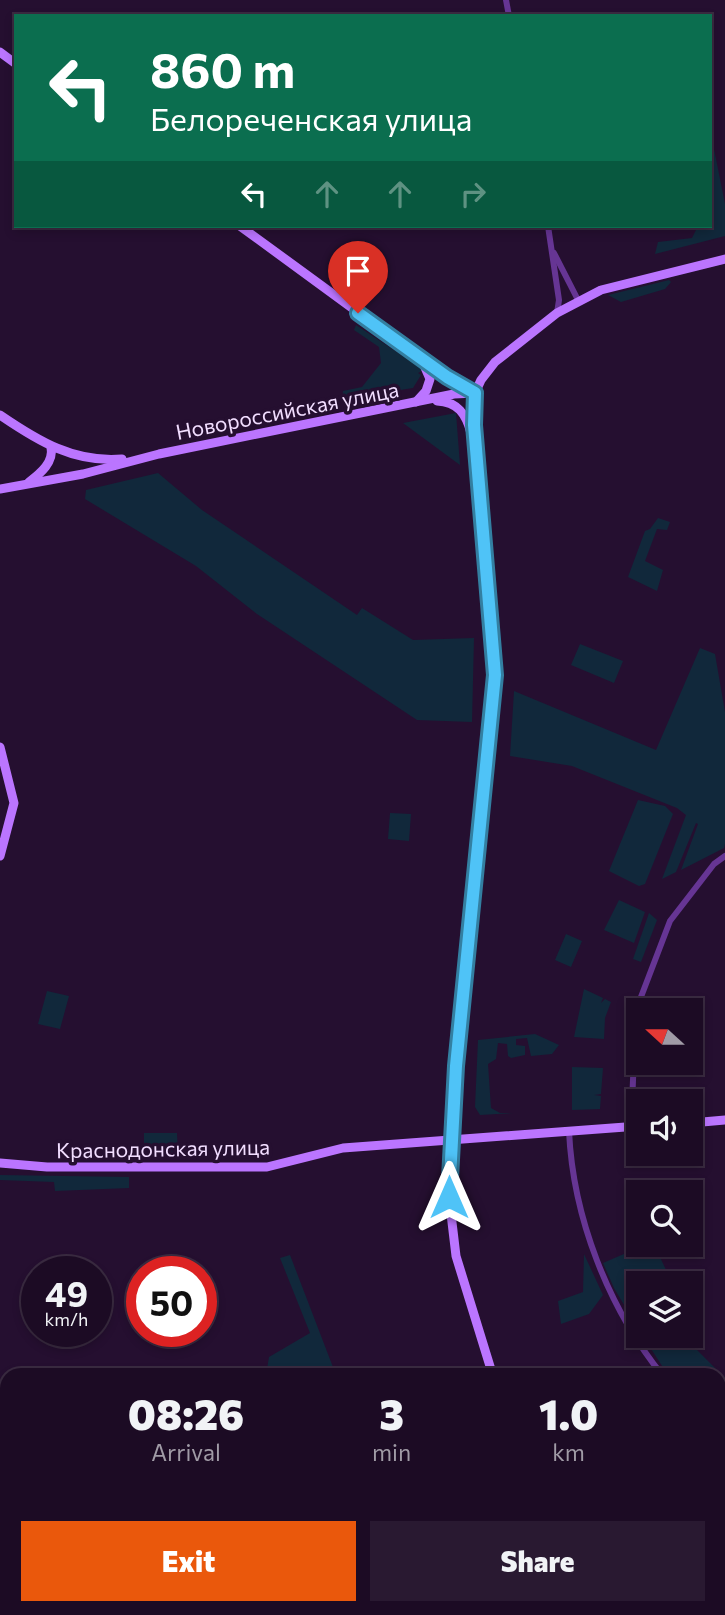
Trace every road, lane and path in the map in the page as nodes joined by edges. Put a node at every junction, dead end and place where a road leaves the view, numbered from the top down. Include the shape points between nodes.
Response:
1 (243, 228) edge
2 (548, 228) edge
3 (551, 244) junction
4 (725, 259) edge
5 (578, 300) junction
6 (557, 313) junction
7 (415, 354) junction
8 (475, 393) junction
9 (424, 400) junction
10 (414, 402) junction
11 (0, 415) edge
12 (51, 447) junction
13 (477, 452) junction
14 (148, 457) junction
15 (28, 483) junction
16 (0, 489) edge
17 (0, 747) edge
18 (0, 856) edge
19 (725, 856) edge
20 (635, 1089) edge
21 (725, 1120) edge
22 (703, 1122) edge
23 (626, 1128) edge
24 (569, 1131) junction
25 (450, 1142) junction
26 (0, 1163) edge
27 (491, 1368) edge
28 (658, 1368) edge

1 - 7 main road
2 - 3 street
3 - 5 street
3 - 6 street
4 - 5 main road via 621,284
5 - 6 main road
6 - 8 main road via 495,362
7 - 8 main road
7 - 10 main road via 430,379 426,391
8 - 9 main road, Новороссийская улица
8 - 13 main road
9 - 10 main road, Новороссийская улица
9 - 13 main road via 450,402 460,409
10 - 14 main road, Новороссийская улица
11 - 12 main road, Новороссийская улица
12 - 14 main road, Новороссийская улица via 91,459
12 - 15 main road via 47,465
13 - 25 main road via 495,675
14 - 15 main road, Новороссийская улица
15 - 16 main road, Новороссийская улица
17 - 18 main road via 14,803
19 - 20 street via 670,921 636,1010
21 - 22 main road
23 - 24 main road, Краснодонская улица
24 - 25 main road, Краснодонская улица
24 - 28 street via 577,1187 600,1266 626,1321
25 - 26 main road, Краснодонская улица via 343,1148 267,1167
25 - 27 main road via 449,1197 456,1256

